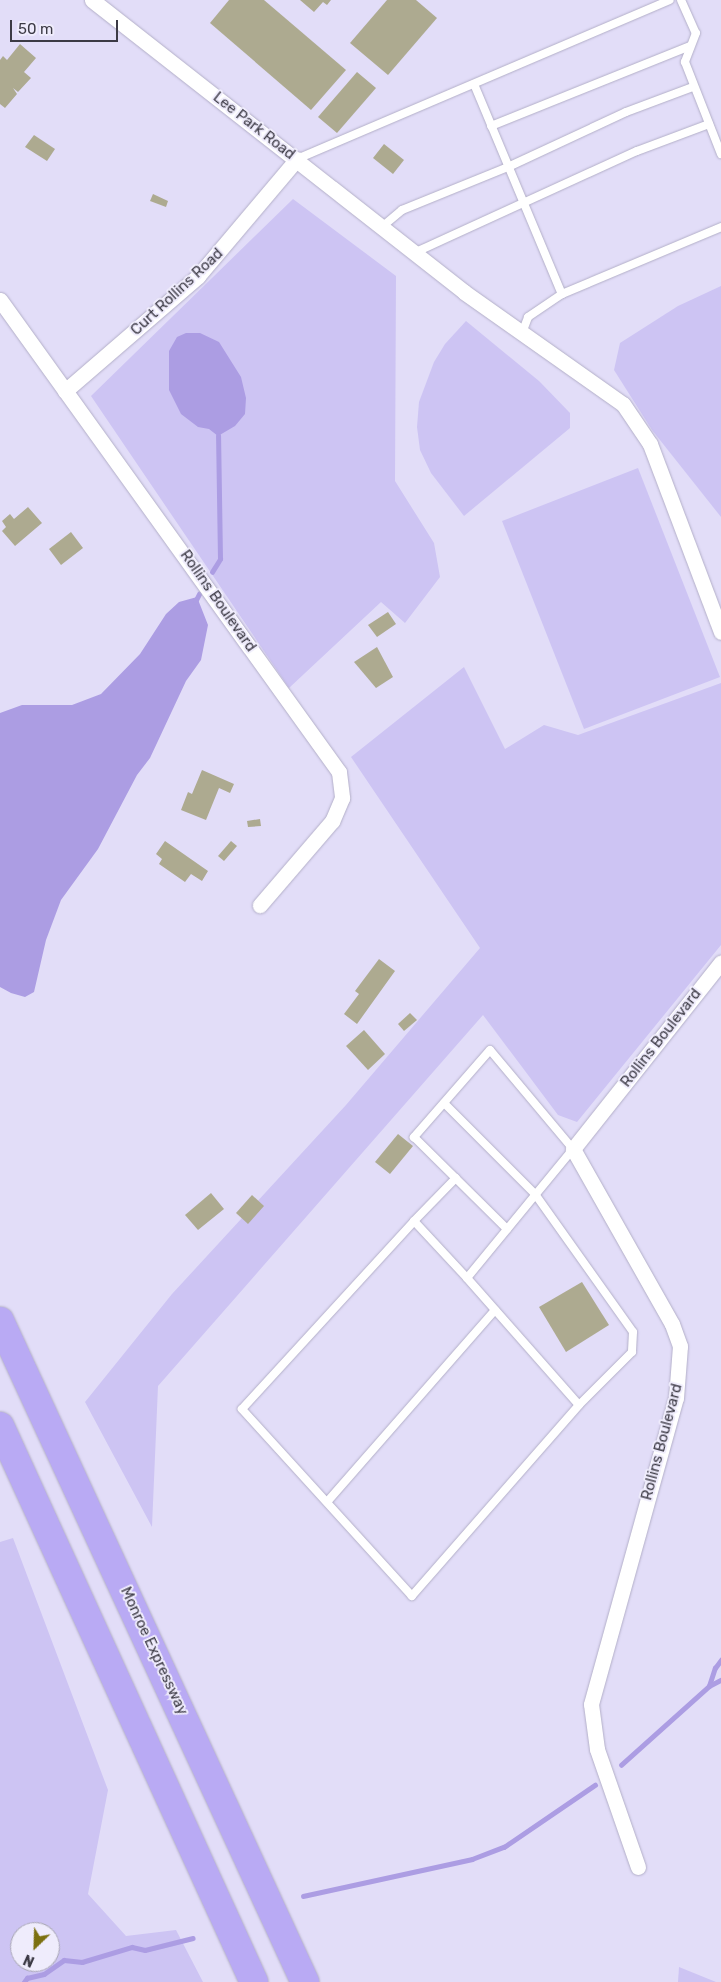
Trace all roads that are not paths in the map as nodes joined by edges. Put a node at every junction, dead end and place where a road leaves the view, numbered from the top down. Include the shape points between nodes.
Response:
1 (92, 0) edge
2 (670, 0) edge
3 (681, 0) edge
4 (690, 46) junction
5 (474, 84) junction
6 (694, 87) junction
7 (709, 124) junction
8 (491, 126) junction
9 (721, 154) edge
10 (297, 159) junction
11 (508, 167) junction
12 (524, 205) junction
13 (383, 226) junction
14 (721, 227) edge
15 (416, 252) junction
16 (562, 294) junction
17 (0, 300) edge
18 (522, 333) junction
19 (65, 391) junction
20 (721, 632) edge
21 (260, 905) dead end
22 (721, 962) edge
23 (444, 1103) junction
24 (573, 1149) junction
25 (456, 1178) junction
26 (535, 1194) junction
27 (414, 1221) junction
28 (507, 1229) junction
29 (468, 1278) junction
30 (496, 1310) junction
31 (0, 1321) edge
32 (579, 1405) junction
33 (0, 1426) edge
34 (327, 1502) junction
35 (638, 1867) dead end
36 (254, 1982) edge
37 (305, 1982) edge

1 - 10 street, Lee Park Road
2 - 5 lane
3 - 4 lane via 696,33
4 - 6 lane via 685,62
4 - 8 lane
5 - 8 lane
5 - 10 lane
6 - 7 lane
6 - 11 lane via 626,112
7 - 9 lane
7 - 12 lane via 637,151
8 - 11 lane
10 - 13 street, Lee Park Road
10 - 19 street, Curt Rollins Road via 198,276
11 - 12 lane
11 - 13 lane via 402,210
12 - 15 lane
12 - 16 lane
13 - 15 street, Lee Park Road
14 - 16 lane
15 - 18 street, Lee Park Road
16 - 18 lane via 528,316
17 - 19 street, Rollins Boulevard
18 - 20 street, Lee Park Road via 610,394 634,416 650,444
19 - 21 street, Rollins Boulevard via 176,541 339,772 342,798 332,821
22 - 24 street, Rollins Boulevard
23 - 24 lane via 490,1050
23 - 25 lane via 414,1136
23 - 26 lane
24 - 26 lane
24 - 35 street, Rollins Boulevard via 672,1324 680,1346 676,1398 591,1704 598,1749
25 - 27 lane
25 - 28 lane
26 - 28 lane
26 - 32 lane via 633,1332 632,1352
27 - 29 lane
27 - 34 lane via 242,1409
28 - 29 lane
29 - 30 lane
30 - 32 lane
30 - 34 lane
31 - 37 highway, Monroe Expressway
32 - 34 lane via 412,1596
33 - 36 highway

